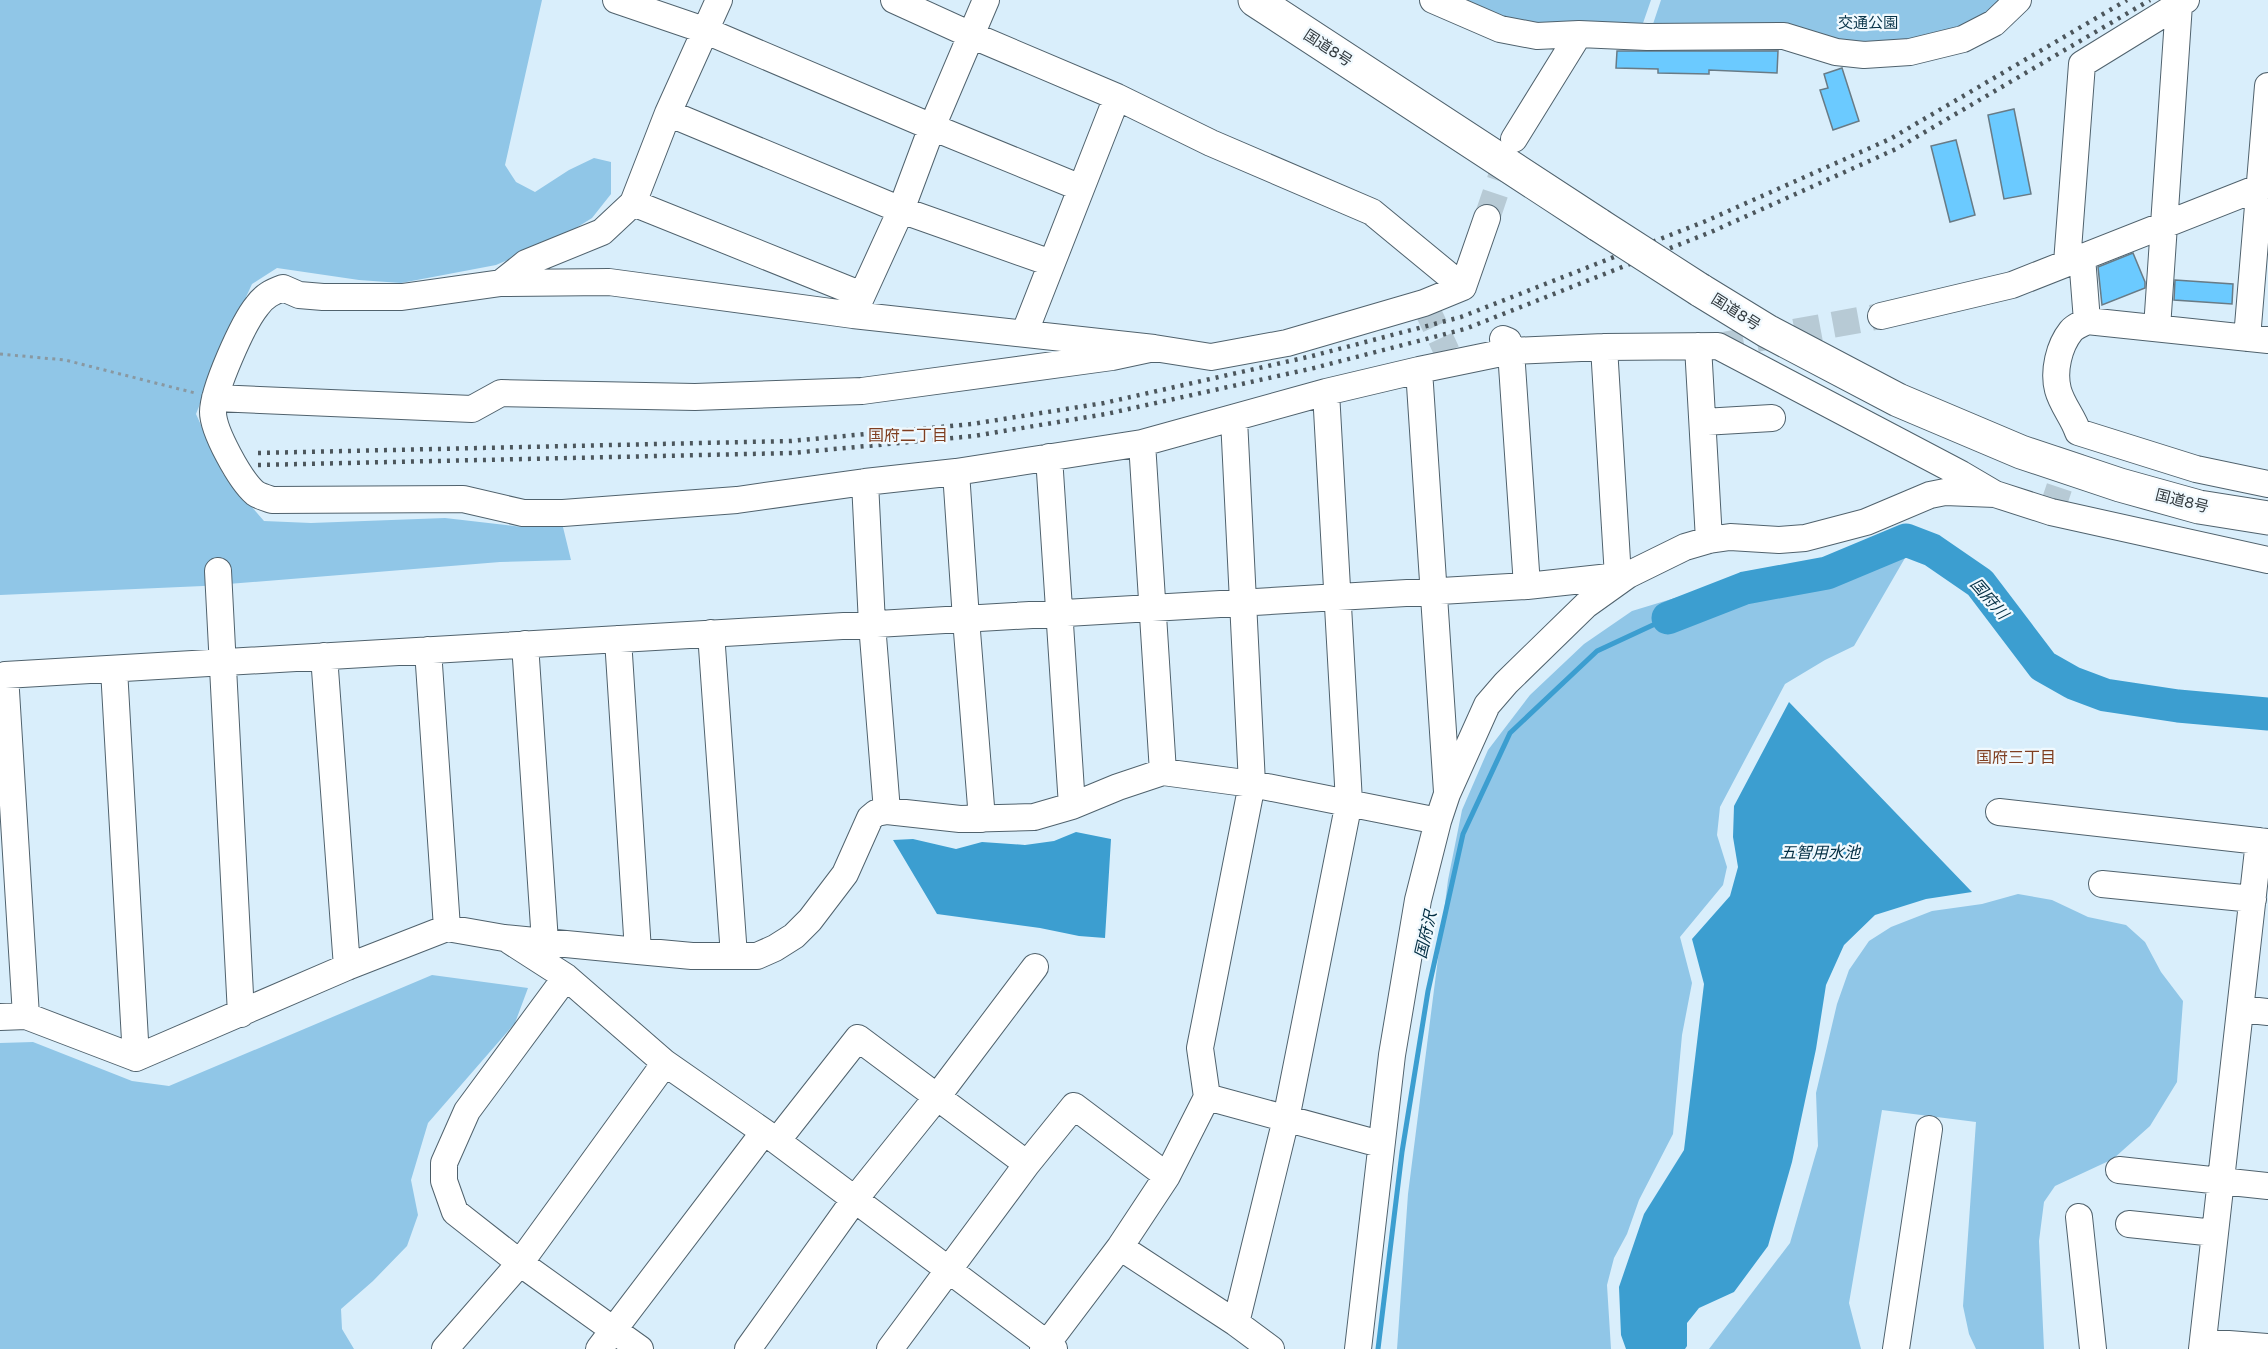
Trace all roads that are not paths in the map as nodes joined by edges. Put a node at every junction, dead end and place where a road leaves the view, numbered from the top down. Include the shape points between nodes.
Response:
1 (616, 0) edge
2 (719, 0) edge
3 (894, 0) edge
4 (986, 0) edge
5 (1255, 0) edge
6 (1433, 0) edge
7 (2018, 0) edge
8 (2183, 2) edge
9 (704, 30) junction
10 (1578, 34) junction
11 (971, 35) junction
12 (2268, 86) edge
13 (1117, 97) junction
14 (668, 113) junction
15 (932, 127) junction
16 (1514, 139) tunnel mouth
17 (2264, 186) edge
18 (1081, 188) junction
19 (633, 204) junction
20 (901, 210) junction
21 (1486, 218) tunnel mouth
22 (2163, 225) junction
23 (2074, 260) junction
24 (1052, 263) junction
25 (501, 283) junction
26 (1463, 287) junction
27 (857, 305) junction
28 (1881, 316) tunnel mouth
29 (2087, 321) junction
30 (1028, 324) dead end
31 (2157, 328) junction
32 (2257, 339) edge
33 (1708, 346) junction
34 (1604, 347) junction
35 (1154, 348) junction
36 (1511, 351) junction
37 (1446, 352) dead end
38 (1419, 370) junction
39 (1326, 392) junction
40 (215, 398) junction
41 (1772, 418) dead end
42 (1234, 419) junction
43 (1703, 422) junction
44 (1142, 443) junction
45 (1049, 457) junction
46 (956, 472) junction
47 (865, 482) junction
48 (2268, 484) edge
49 (1995, 494) junction
50 (2268, 518) edge
51 (1709, 540) junction
52 (2268, 561) edge
53 (218, 571) dead end
54 (1623, 576) junction
55 (1527, 586) junction
56 (1433, 591) junction
57 (1337, 597) junction
58 (1243, 602) junction
59 (1153, 608) junction
60 (1059, 613) junction
61 (966, 618) junction
62 (872, 624) junction
63 (711, 633) junction
64 (618, 639) junction
65 (525, 644) junction
66 (428, 650) junction
67 (324, 656) junction
68 (223, 662) junction
69 (114, 669) junction
70 (1163, 772) junction
71 (1252, 784) junction
72 (1447, 794) junction
73 (1348, 802) junction
74 (1072, 806) junction
75 (887, 811) junction
76 (1999, 812) dead end
77 (982, 819) junction
78 (1438, 821) junction
79 (2263, 841) edge
80 (2102, 884) dead end
81 (2253, 899) junction
82 (447, 928) junction
83 (504, 938) junction
84 (545, 942) junction
85 (639, 951) junction
86 (734, 956) junction
87 (347, 967) junction
88 (1035, 967) dead end
89 (566, 977) junction
90 (2241, 1009) junction
91 (2268, 1012) edge
92 (242, 1014) junction
93 (26, 1016) junction
94 (0, 1017) edge
95 (136, 1058) junction
96 (665, 1063) junction
97 (1207, 1097) junction
98 (937, 1098) junction
99 (1286, 1119) junction
100 (1929, 1129) dead end
101 (771, 1137) junction
102 (1380, 1144) junction
103 (1027, 1164) junction
104 (2119, 1170) dead end
105 (1167, 1176) junction
106 (2222, 1180) junction
107 (2268, 1186) edge
108 (855, 1199) junction
109 (2079, 1217) dead end
110 (2129, 1224) dead end
111 (2215, 1233) junction
112 (1120, 1247) junction
113 (520, 1263) junction
114 (948, 1270) junction
115 (1236, 1323) junction
116 (607, 1339) edge
117 (2202, 1345) edge
118 (1048, 1347) edge
119 (2256, 1347) edge
120 (445, 1349) edge
121 (640, 1349) edge
122 (748, 1349) edge
123 (890, 1349) edge
124 (1270, 1349) edge
125 (1358, 1349) edge
126 (1896, 1349) edge
127 (2094, 1349) edge

1 - 9 street
2 - 9 street
3 - 11 street
4 - 11 street
5 - 50 highway, 国道8号, bridge via 1767,332 1899,400 2021,452 2120,485 2199,507
6 - 10 street via 1500,29 1537,36
7 - 10 street via 1985,30 1910,52 1864,55 1784,36
8 - 22 street
8 - 23 street via 2082,64
9 - 14 street
9 - 15 street
10 - 16 street
11 - 13 street
11 - 15 street
12 - 17 street
13 - 18 street
13 - 26 street via 1211,143 1372,212
14 - 19 street
14 - 20 street
15 - 18 street
15 - 20 street
17 - 22 street
17 - 32 street
18 - 24 street
19 - 25 street via 602,232 526,263
19 - 27 street
20 - 24 street
20 - 27 street
21 - 26 street
22 - 23 street
22 - 31 street
23 - 28 street via 2012,285
23 - 29 street
24 - 30 street
25 - 27 street via 609,282
25 - 40 street via 402,297 323,297 283,288 269,293 244,325
26 - 35 street via 1424,303 1287,343 1210,357
27 - 35 street
29 - 31 street
29 - 48 street via 2073,329 2066,339 2056,381 2078,432 2196,469
31 - 32 street
33 - 34 street
33 - 43 street
33 - 49 street
34 - 36 street
34 - 54 street
35 - 40 street via 862,391 695,397 501,393 472,409
36 - 37 street via 1508,341 1501,339
36 - 38 street
36 - 55 street
38 - 39 street
38 - 56 street
39 - 42 street
39 - 57 street
40 - 47 street via 213,414 231,458 256,494 272,500 463,499 523,513 563,513 737,500
41 - 43 street
42 - 44 street
42 - 58 street
43 - 51 street
44 - 45 street
44 - 59 street
45 - 46 street
45 - 60 street
46 - 47 street
46 - 61 street
47 - 62 street
49 - 51 street via 1957,491 1930,495 1875,519 1805,538
49 - 52 street via 2051,512
51 - 54 street
53 - 68 street
54 - 55 street
54 - 72 street via 1587,605 1487,705
55 - 56 street
56 - 57 street
56 - 72 street
57 - 58 street
57 - 73 street
58 - 59 street
58 - 71 street
59 - 60 street
59 - 70 street
60 - 61 street
60 - 74 street
61 - 62 street
61 - 77 street
62 - 63 street
62 - 75 street
63 - 64 street
63 - 86 street
64 - 65 street
64 - 85 street
65 - 66 street
65 - 84 street
66 - 67 street
66 - 82 street
67 - 68 street
67 - 87 street
68 - 69 street
68 - 92 street
69 - 93 street via 5,675
69 - 95 street
70 - 71 street
70 - 74 street
71 - 73 street
71 - 97 street via 1200,1048
72 - 78 street
73 - 78 street
73 - 99 street
74 - 77 street via 1034,817
75 - 77 street
75 - 86 street via 870,818 845,874 794,936 757,956
76 - 79 street
78 - 102 street via 1408,955
79 - 81 street
80 - 81 street
81 - 90 street
82 - 83 street
82 - 87 street
83 - 84 street
83 - 89 street
84 - 85 street
85 - 86 street
87 - 92 street
88 - 98 street
89 - 96 street
89 - 113 street via 467,1111 444,1163 444,1181 455,1212
90 - 91 street
90 - 106 street
92 - 95 street
93 - 94 street
93 - 95 street
96 - 101 street
96 - 113 street
97 - 99 street
97 - 105 street
98 - 101 street via 858,1038
98 - 103 street
98 - 108 street
99 - 102 street
99 - 115 street
100 - 126 street
101 - 108 street
101 - 116 street
102 - 125 street
103 - 105 street via 1074,1106
103 - 114 street
104 - 106 street
105 - 112 street
106 - 107 street
106 - 111 street
108 - 114 street
108 - 122 street
109 - 127 street
110 - 111 street
111 - 117 street
112 - 115 street
112 - 118 street
113 - 116 street
113 - 120 street
114 - 118 street
114 - 123 street
115 - 124 street
116 - 121 street
117 - 119 street

